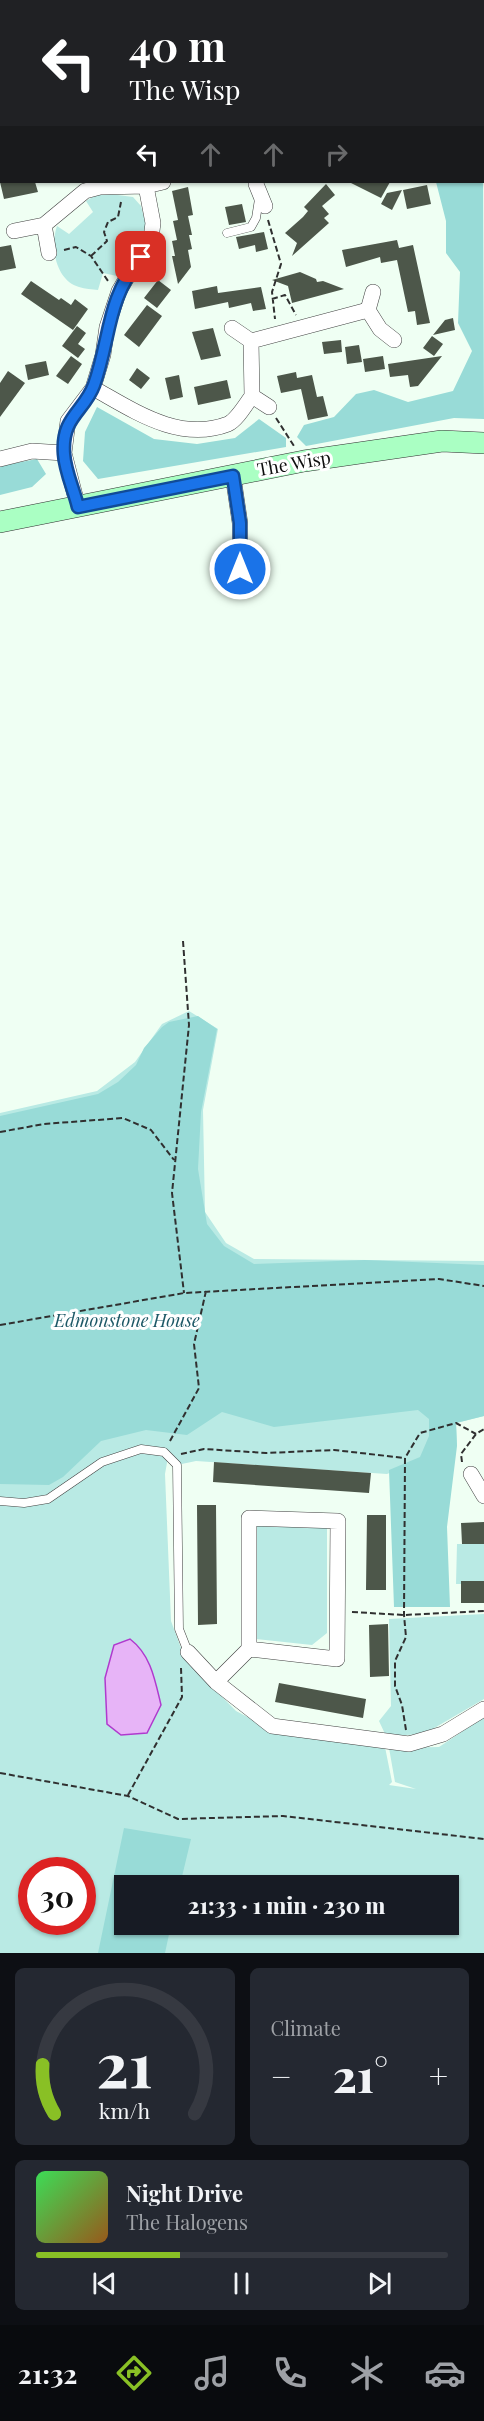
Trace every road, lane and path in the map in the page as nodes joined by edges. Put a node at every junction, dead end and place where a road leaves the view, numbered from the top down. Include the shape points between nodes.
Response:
1 (159, 183) edge
2 (147, 186) junction
3 (124, 189) junction
4 (258, 189) edge
5 (44, 225) junction
6 (14, 231) dead end
7 (226, 233) dead end
8 (49, 253) joint
9 (91, 256) junction
10 (119, 291) junction
11 (373, 292) dead end
12 (272, 298) junction
13 (368, 310) junction
14 (232, 328) dead end
15 (299, 328) junction
16 (280, 333) junction
17 (394, 340) dead end
18 (251, 341) junction
19 (93, 388) junction
20 (252, 396) junction
21 (269, 407) joint
22 (484, 443) edge
23 (64, 453) junction
24 (0, 459) edge
25 (304, 461) junction
26 (233, 476) junction
27 (78, 507) junction
28 (0, 522) edge
29 (240, 569) dead end
30 (183, 941) dead end
31 (0, 1132) edge
32 (175, 1161) junction
33 (484, 1286) edge
34 (206, 1291) junction
35 (184, 1293) junction
36 (0, 1325) edge
37 (484, 1428) edge
38 (476, 1434) junction
39 (166, 1454) junction
40 (405, 1458) junction
41 (471, 1474) joint
42 (484, 1496) edge
43 (0, 1501) edge
44 (484, 1611) edge
45 (337, 1612) junction
46 (404, 1615) junction
47 (249, 1649) junction
48 (188, 1652) junction
49 (216, 1682) junction
50 (484, 1709) edge
51 (409, 1744) junction
52 (0, 1773) edge
53 (128, 1796) junction
54 (484, 1839) edge

1 - 2 street
2 - 3 street
2 - 10 street via 153,223 150,246
3 - 5 street via 100,187 85,191
3 - 9 path via 118,217 108,222 104,232 107,241
4 - 7 lane via 256,218 251,227
4 - 12 path via 281,264
5 - 6 street
5 - 8 street
8 - 9 path via 76,247
9 - 10 path via 102,276
10 - 19 street
11 - 13 street
12 - 15 path via 285,295
12 - 16 path
13 - 15 street
13 - 17 street via 380,329
14 - 18 street
15 - 16 street
16 - 18 street
18 - 20 street
19 - 20 street via 160,424 196,430 230,423
19 - 23 street via 68,421
20 - 21 street
21 - 25 path
22 - 25 street, The Wisp via 442,441
23 - 24 street via 32,451
23 - 27 street
25 - 26 street, The Wisp
26 - 27 street, The Wisp
26 - 29 street via 240,523
27 - 28 street, The Wisp
30 - 32 path via 189,1025
31 - 32 path via 123,1118 151,1130
32 - 35 path via 172,1193
33 - 34 path via 439,1279
34 - 35 path
34 - 39 path via 194,1344 199,1388
35 - 36 path
37 - 38 path
38 - 40 path via 456,1423 420,1433
38 - 41 path via 461,1454 464,1475
39 - 40 path via 204,1449 266,1453 334,1450
39 - 43 lane via 141,1449 102,1462 48,1499
39 - 48 lane via 177,1465 179,1629
40 - 46 path
41 - 42 street
44 - 46 path
45 - 46 path
45 - 47 street via 337,1659
45 - 47 street via 338,1521 249,1518
46 - 51 path via 406,1637 395,1662 395,1686
47 - 49 street
48 - 49 street
48 - 53 path via 181,1664 182,1697
49 - 51 street via 272,1726
50 - 51 street via 443,1734
52 - 53 path
53 - 54 path via 178,1819 283,1816

